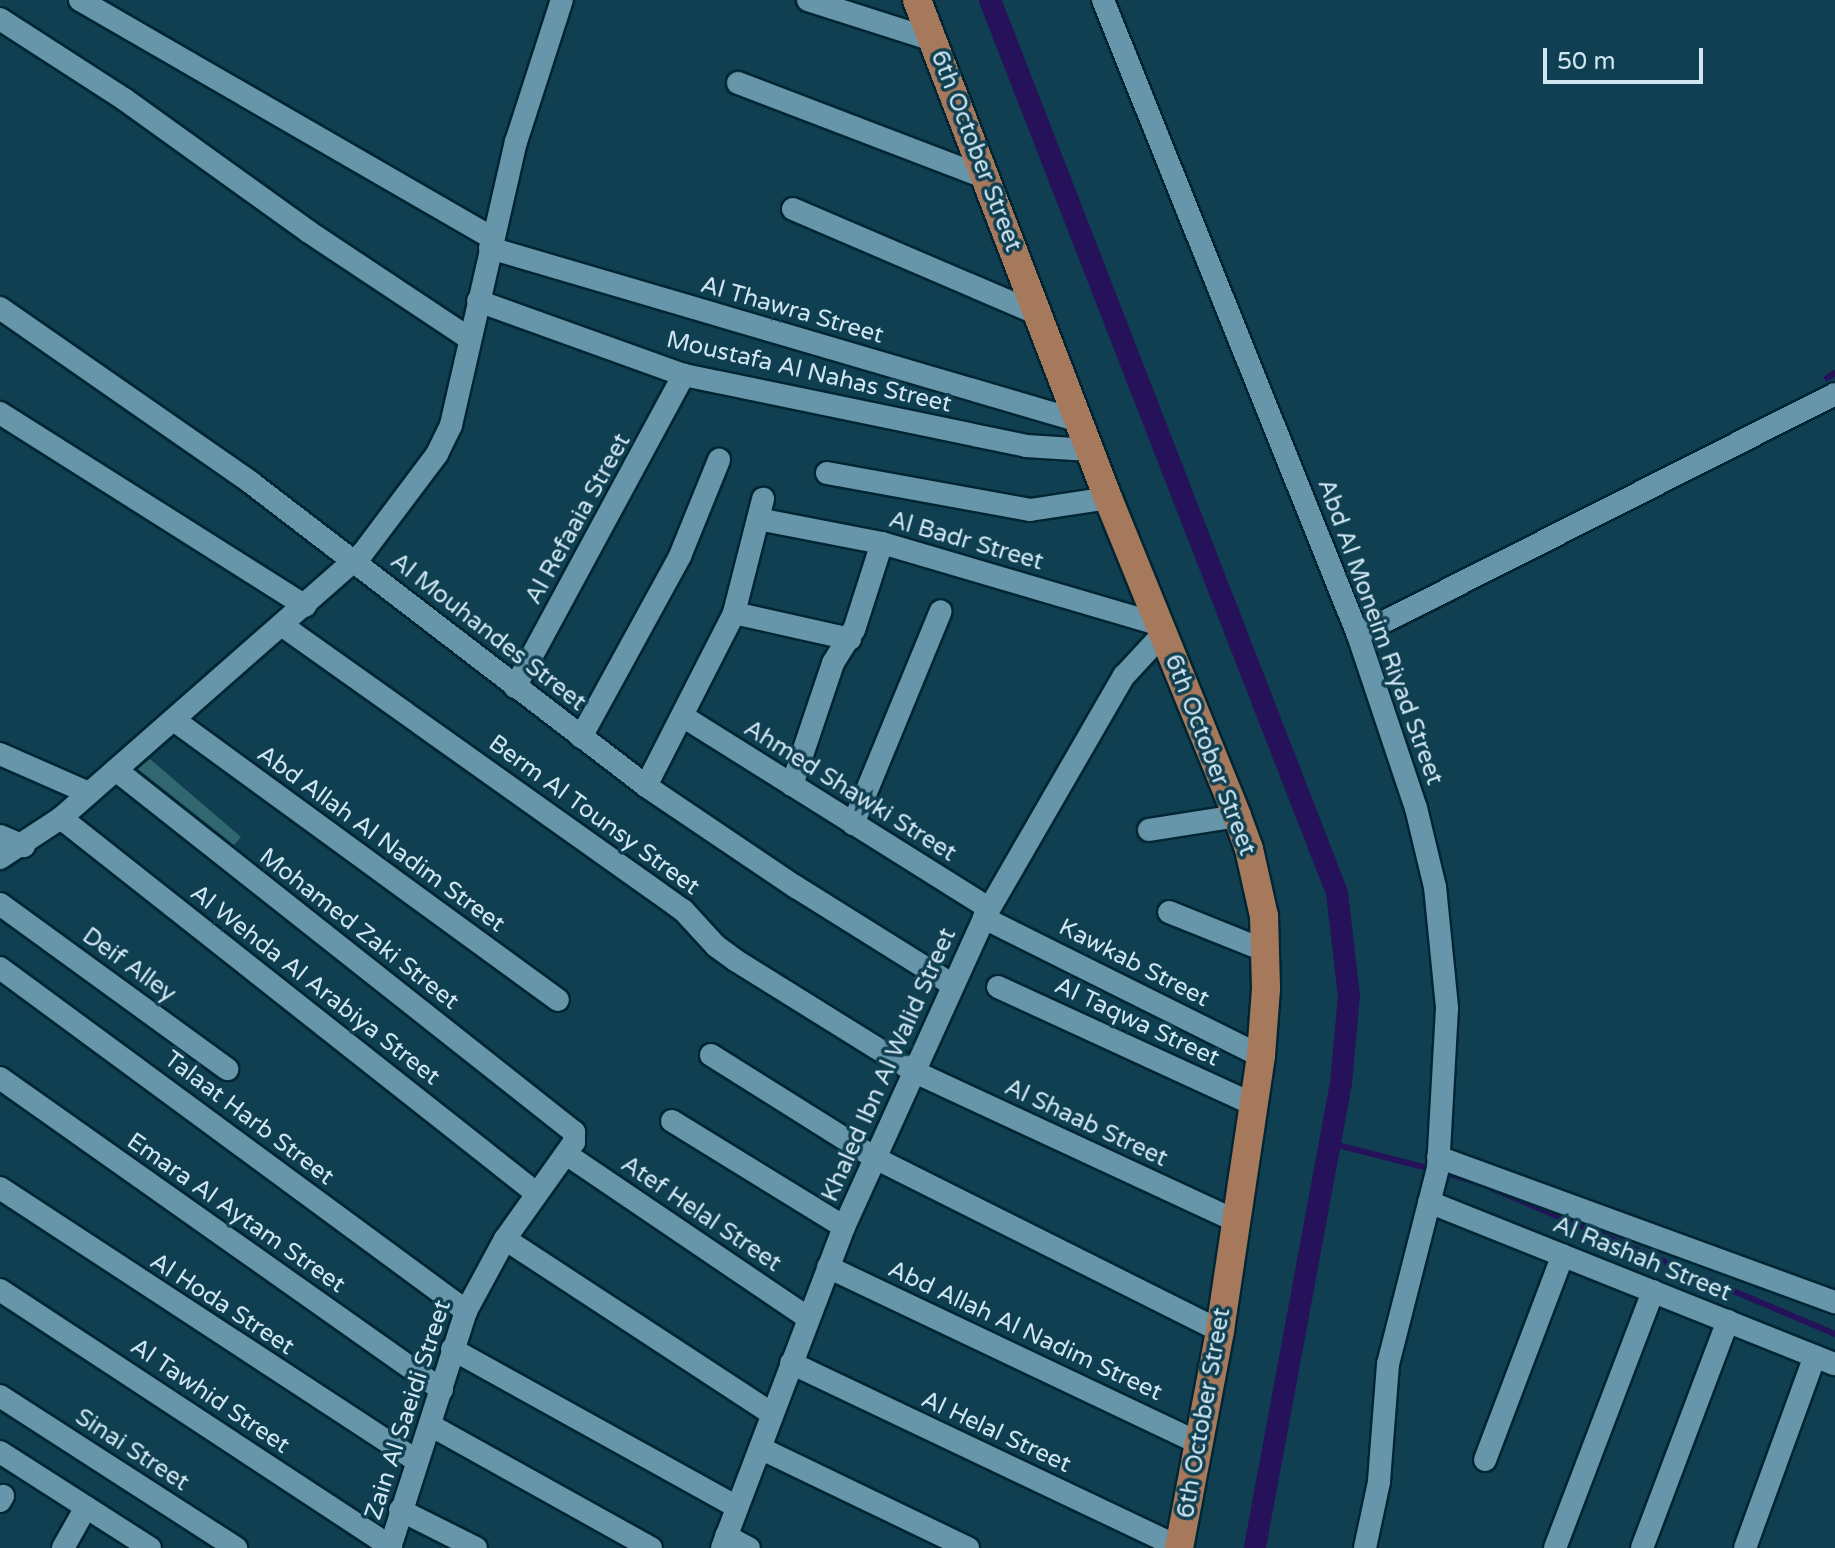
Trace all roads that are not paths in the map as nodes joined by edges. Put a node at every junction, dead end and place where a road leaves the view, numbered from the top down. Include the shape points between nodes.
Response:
1 (80, 0) edge
2 (562, 0) edge
3 (808, 0) edge
4 (917, 0) edge
5 (1103, 0) edge
6 (0, 19) edge
7 (933, 40) junction
8 (738, 83) dead end
9 (987, 178) junction
10 (793, 209) dead end
11 (492, 243) junction
12 (478, 301) junction
13 (0, 308) edge
14 (1038, 314) junction
15 (470, 339) junction
16 (684, 375) junction
17 (1835, 394) edge
18 (0, 413) edge
19 (1079, 421) junction
20 (1090, 450) junction
21 (719, 460) dead end
22 (827, 473) dead end
23 (1108, 498) junction
24 (882, 543) junction
25 (354, 561) junction
26 (305, 606) junction
27 (941, 611) dead end
28 (734, 613) junction
29 (283, 626) junction
30 (1160, 630) junction
31 (1358, 635) junction
32 (850, 639) junction
33 (515, 687) junction
34 (684, 717) junction
35 (174, 720) junction
36 (581, 737) junction
37 (0, 754) edge
38 (116, 770) junction
39 (792, 785) junction
40 (646, 786) junction
41 (89, 793) junction
42 (1237, 816) junction
43 (61, 818) junction
44 (853, 824) junction
45 (1149, 830) dead end
46 (0, 836) edge
47 (24, 846) junction
48 (0, 858) edge
49 (0, 904) edge
50 (1169, 912) dead end
51 (986, 913) junction
52 (1266, 951) junction
53 (0, 968) edge
54 (953, 985) junction
55 (998, 987) dead end
56 (558, 1000) dead end
57 (711, 1055) dead end
58 (1261, 1056) junction
59 (227, 1069) dead end
60 (915, 1072) junction
61 (0, 1078) edge
62 (1254, 1105) junction
63 (672, 1121) dead end
64 (571, 1128) joint
65 (566, 1154) junction
66 (875, 1158) junction
67 (1438, 1163) junction
68 (0, 1188) edge
69 (536, 1193) junction
70 (1430, 1200) junction
71 (1236, 1221) junction
72 (844, 1227) junction
73 (505, 1239) junction
74 (1563, 1255) junction
75 (828, 1267) junction
76 (0, 1290) edge
77 (1653, 1291) junction
78 (1835, 1302) edge
79 (466, 1311) junction
80 (807, 1317) junction
81 (1728, 1321) junction
82 (1220, 1331) junction
83 (452, 1349) junction
84 (1825, 1360) edge
85 (791, 1363) junction
86 (442, 1390) junction
87 (0, 1396) edge
88 (772, 1414) junction
89 (430, 1425) junction
90 (1199, 1443) junction
91 (760, 1448) junction
92 (0, 1452) edge
93 (1485, 1460) dead end
94 (417, 1461) junction
95 (86, 1507) junction
96 (737, 1507) junction
97 (400, 1510) junction
98 (724, 1542) edge
99 (63, 1548) edge
100 (150, 1548) edge
101 (236, 1548) edge
102 (390, 1548) edge
103 (476, 1548) edge
104 (651, 1548) edge
105 (749, 1548) edge
106 (968, 1548) edge
107 (1179, 1548) edge
108 (1365, 1548) edge
109 (1555, 1548) edge
110 (1642, 1548) edge
111 (1745, 1548) edge

1 - 11 street, Al Thawra Street
2 - 11 street via 516,142
3 - 7 street
4 - 7 main road, 6th October Street
5 - 31 street, Abd Al Moneim Riyad Street
6 - 15 street
7 - 9 main road, 6th October Street
8 - 9 street
9 - 14 main road, 6th October Street
10 - 14 street
11 - 12 street
11 - 19 street, Al Thawra Street
12 - 15 street
12 - 16 street, Moustafa Al Nahas Street
13 - 25 street, Al Mouhandes Street
14 - 19 main road, 6th October Street
15 - 25 street via 443,444
16 - 20 street, Moustafa Al Nahas Street via 1026,446
16 - 33 street, Al Refaaia Street
17 - 31 street
18 - 26 street
19 - 20 main road, 6th October Street
20 - 23 main road, 6th October Street
21 - 36 street via 680,556
22 - 23 street via 1030,510
23 - 30 main road, 6th October Street
24 - 28 street, Al Badr Street via 760,509
24 - 30 street, Al Badr Street
24 - 32 street
25 - 26 street
25 - 33 street, Al Mouhandes Street
26 - 29 street
27 - 44 street
28 - 32 street
28 - 34 street
29 - 35 street
29 - 60 street, Berm Al Tounsy Street via 683,910 735,960
30 - 42 main road, 6th October Street
30 - 51 street, Khaled Ibn Al Walid Street via 1124,676
31 - 67 street, Abd Al Moneim Riyad Street via 1416,808 1442,927 1447,1021
32 - 39 street via 833,663
33 - 36 street, Al Mouhandes Street
34 - 39 street, Ahmed Shawki Street
34 - 40 street
35 - 38 street
35 - 56 street, Abd Allah Al Nadim Street
36 - 40 street, Al Mouhandes Street
37 - 41 street
38 - 41 street
38 - 64 street, Mohamed Zaki Street
39 - 44 street, Ahmed Shawki Street
40 - 54 street, Al Mouhandes Street
41 - 43 street
42 - 45 street
42 - 52 main road, 6th October Street via 1257,882
43 - 47 street
43 - 69 street, Al Wehda Al Arabiya Street
44 - 51 street, Ahmed Shawki Street
46 - 47 street
47 - 48 street
49 - 59 street, Deif Alley
50 - 52 street
51 - 54 street, Khaled Ibn Al Walid Street
51 - 58 street, Kawkab Street
52 - 58 main road, 6th October Street
53 - 79 street, Talaat Harb Street
54 - 60 street, Khaled Ibn Al Walid Street
55 - 62 street, Al Taqwa Street
57 - 66 street
58 - 62 main road, 6th October Street
60 - 66 street, Khaled Ibn Al Walid Street
60 - 71 street, Al Shaab Street
61 - 86 street, Emara Al Aytam Street
62 - 71 main road, 6th October Street
63 - 72 street
64 - 65 street, Zain Al Saeidi Street via 575,1137
65 - 69 street, Zain Al Saeidi Street
65 - 80 street, Atef Helal Street
66 - 72 street, Khaled Ibn Al Walid Street
66 - 82 street
67 - 70 street, Abd Al Moneim Riyad Street
67 - 78 street, Al Rashah Street
68 - 94 street, Al Hoda Street
69 - 73 street, Zain Al Saeidi Street
70 - 74 street, Al Rashah Street
70 - 108 street, Abd Al Moneim Riyad Street via 1388,1364 1379,1482
71 - 82 main road, 6th October Street
72 - 75 street, Khaled Ibn Al Walid Street
73 - 79 street, Zain Al Saeidi Street
73 - 88 street
74 - 77 street, Al Rashah Street
74 - 93 street
75 - 80 street, Khaled Ibn Al Walid Street
75 - 90 street, Abd Allah Al Nadim Street
76 - 102 street, Al Tawhid Street
77 - 81 street, Al Rashah Street
77 - 109 street
79 - 83 street, Zain Al Saeidi Street
80 - 85 street, Khaled Ibn Al Walid Street
81 - 84 street, Al Rashah Street
81 - 110 street
82 - 90 main road, 6th October Street
83 - 86 street, Zain Al Saeidi Street
83 - 96 street
84 - 111 street
85 - 88 street, Khaled Ibn Al Walid Street
85 - 107 street, Al Helal Street
86 - 89 street, Zain Al Saeidi Street
87 - 101 street, Sinai Street
88 - 91 street, Khaled Ibn Al Walid Street
89 - 94 street, Zain Al Saeidi Street
89 - 104 street
90 - 107 main road, 6th October Street
91 - 96 street, Khaled Ibn Al Walid Street
91 - 106 street
92 - 95 street
94 - 97 street, Zain Al Saeidi Street
95 - 99 street
95 - 100 street
96 - 98 street, Khaled Ibn Al Walid Street
97 - 102 street, Zain Al Saeidi Street
97 - 103 street
98 - 105 street

